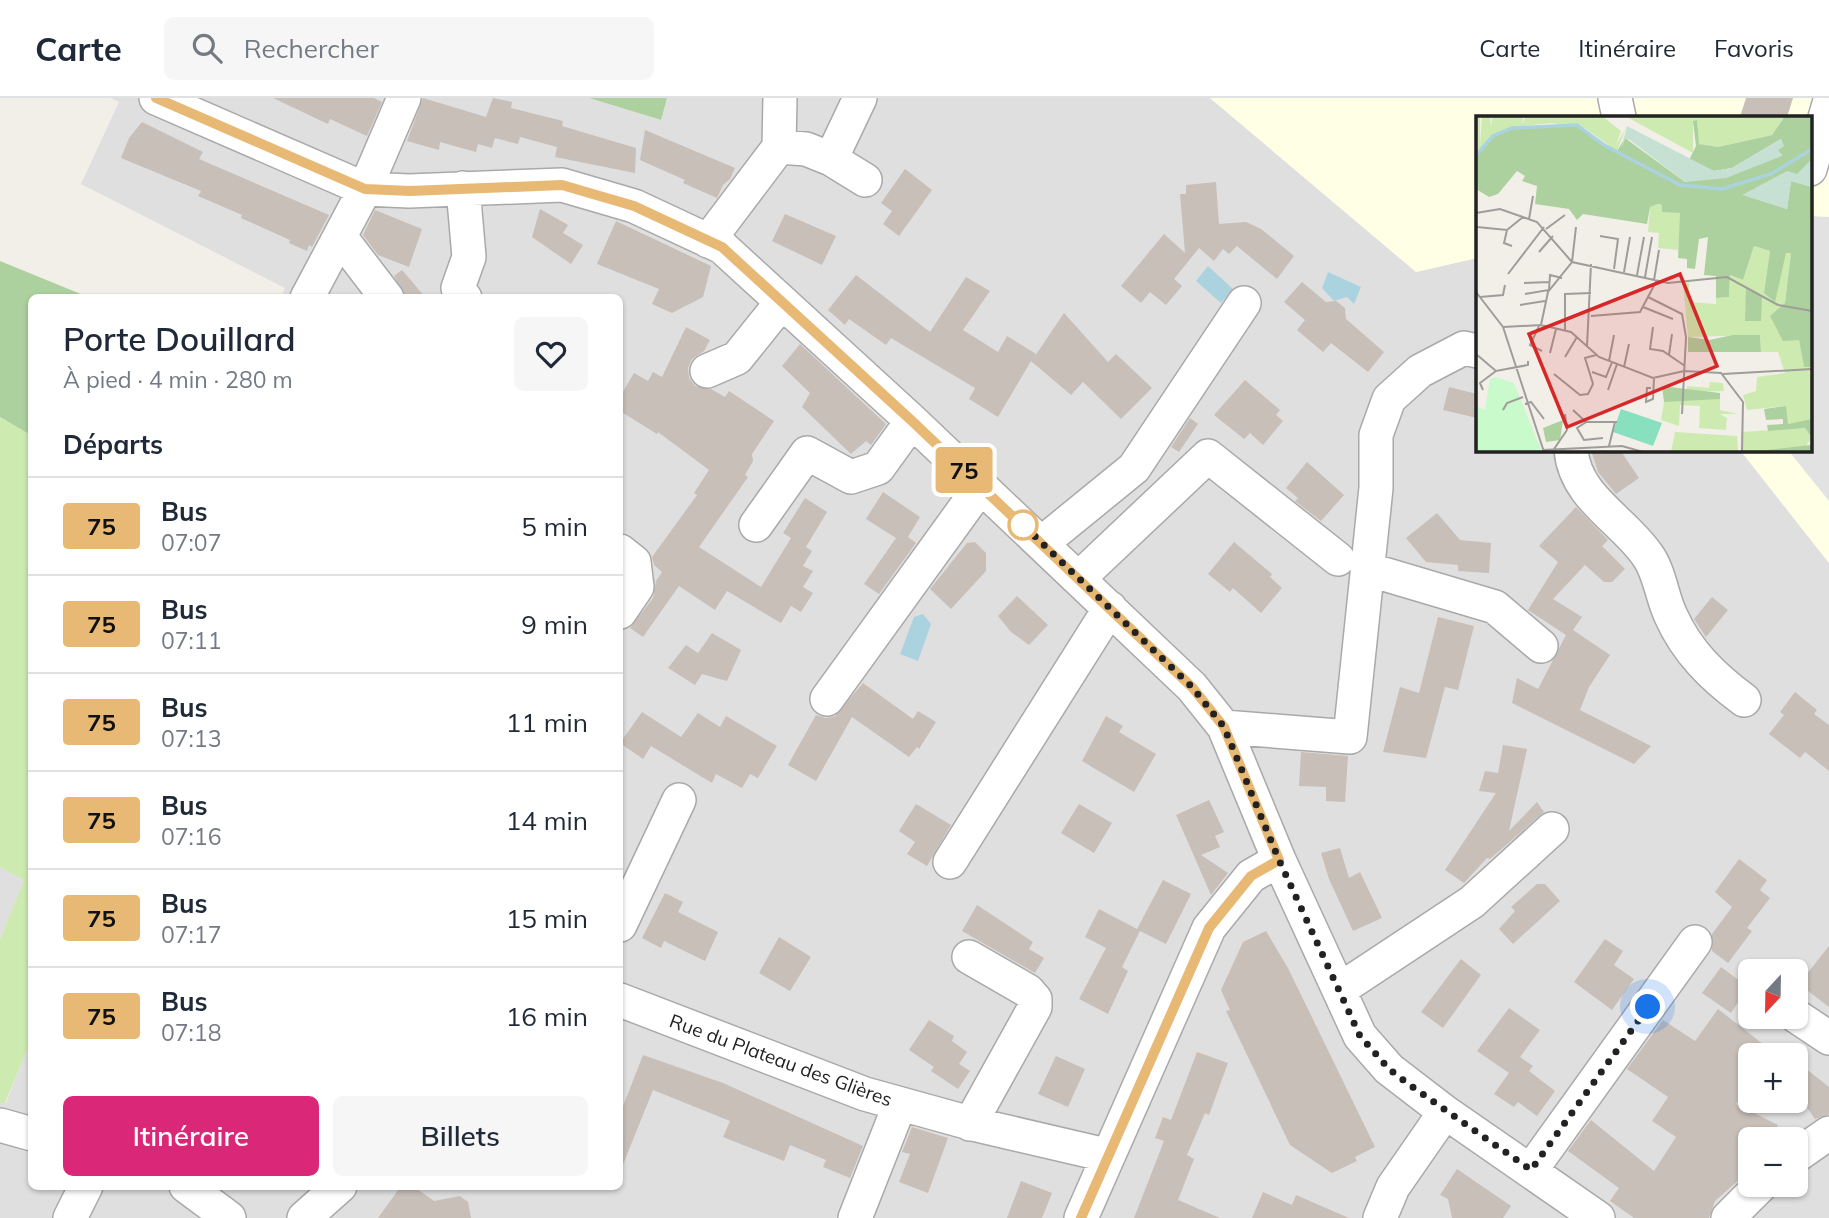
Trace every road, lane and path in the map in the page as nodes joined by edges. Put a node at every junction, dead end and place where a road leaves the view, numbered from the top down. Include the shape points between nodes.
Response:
1 (156, 98) edge
2 (404, 98) edge
3 (780, 98) edge
4 (860, 98) edge
5 (1615, 98) edge
6 (1829, 104) edge
7 (1619, 116) edge
8 (779, 147) junction
9 (831, 159) junction
10 (1812, 162) edge
11 (865, 180) dead end
12 (463, 187) junction
13 (365, 189) junction
14 (341, 238) junction
15 (708, 241) junction
16 (309, 294) edge
17 (384, 294) edge
18 (462, 294) edge
19 (782, 302) junction
20 (1244, 303) dead end
21 (1476, 351) edge
22 (707, 371) dead end
23 (912, 421) junction
24 (1572, 452) edge
25 (985, 489) junction
26 (756, 525) dead end
27 (1042, 543) junction
28 (623, 553) edge
29 (1359, 555) junction
30 (1079, 578) junction
31 (1509, 591) dead end
32 (623, 608) edge
33 (1110, 608) junction
34 (1541, 646) dead end
35 (866, 662) dead end
36 (827, 699) dead end
37 (1744, 700) dead end
38 (1224, 727) junction
39 (679, 800) dead end
40 (1552, 829) dead end
41 (1279, 860) junction
42 (950, 862) dead end
43 (623, 919) edge
44 (1695, 942) dead end
45 (968, 957) dead end
46 (1339, 990) junction
47 (623, 1001) edge
48 (1808, 1024) edge
49 (1829, 1038) edge
50 (900, 1104) junction
51 (1445, 1112) junction
52 (970, 1124) junction
53 (0, 1125) edge
54 (28, 1133) edge
55 (1829, 1133) edge
56 (1808, 1148) edge
57 (1106, 1155) junction
58 (1531, 1170) junction
59 (84, 1190) edge
60 (191, 1190) edge
61 (336, 1190) edge
62 (1750, 1197) edge
63 (70, 1218) edge
64 (229, 1218) edge
65 (304, 1218) edge
66 (855, 1218) edge
67 (1081, 1218) edge
68 (1380, 1218) edge
69 (1598, 1218) edge
70 (1728, 1218) edge

1 - 13 street
2 - 13 street
3 - 8 street
4 - 9 street
5 - 7 street
6 - 10 street
8 - 9 street via 806,149
8 - 15 street
9 - 11 street
12 - 13 street
12 - 15 street via 562,185 634,206
12 - 18 street via 469,257 458,288
13 - 14 street
14 - 16 street
14 - 17 street
15 - 19 street via 722,247
19 - 22 street via 737,358
19 - 23 street
20 - 27 street via 1134,468
21 - 29 street via 1464,348 1420,371 1389,400 1376,435
23 - 25 street
23 - 26 street via 878,468 851,477 807,453
24 - 37 street via 1586,488 1649,556 1671,617 1693,654
25 - 27 street
25 - 35 street
25 - 36 street
27 - 30 street
28 - 32 street via 634,562 637,587
29 - 30 street via 1208,456
29 - 31 street
29 - 34 street via 1495,607
29 - 38 street via 1350,737
30 - 33 street
33 - 38 street via 1192,687
33 - 42 street
38 - 41 street
39 - 43 street
40 - 46 street via 1472,902
41 - 46 street
41 - 57 street via 1251,876 1209,928
44 - 58 street
45 - 52 street via 1035,999 1035,1007
46 - 51 street via 1360,1036 1381,1061
47 - 50 street, Rue du Plateau des Glières
48 - 49 street
50 - 52 street, Rue du Plateau des Glières
50 - 66 street
51 - 58 street
51 - 68 street via 1393,1187
52 - 57 street, Rue du Plateau des Glières
53 - 54 street
55 - 56 street
57 - 67 street
58 - 69 street
59 - 63 street
60 - 64 street
61 - 65 street
62 - 70 street

